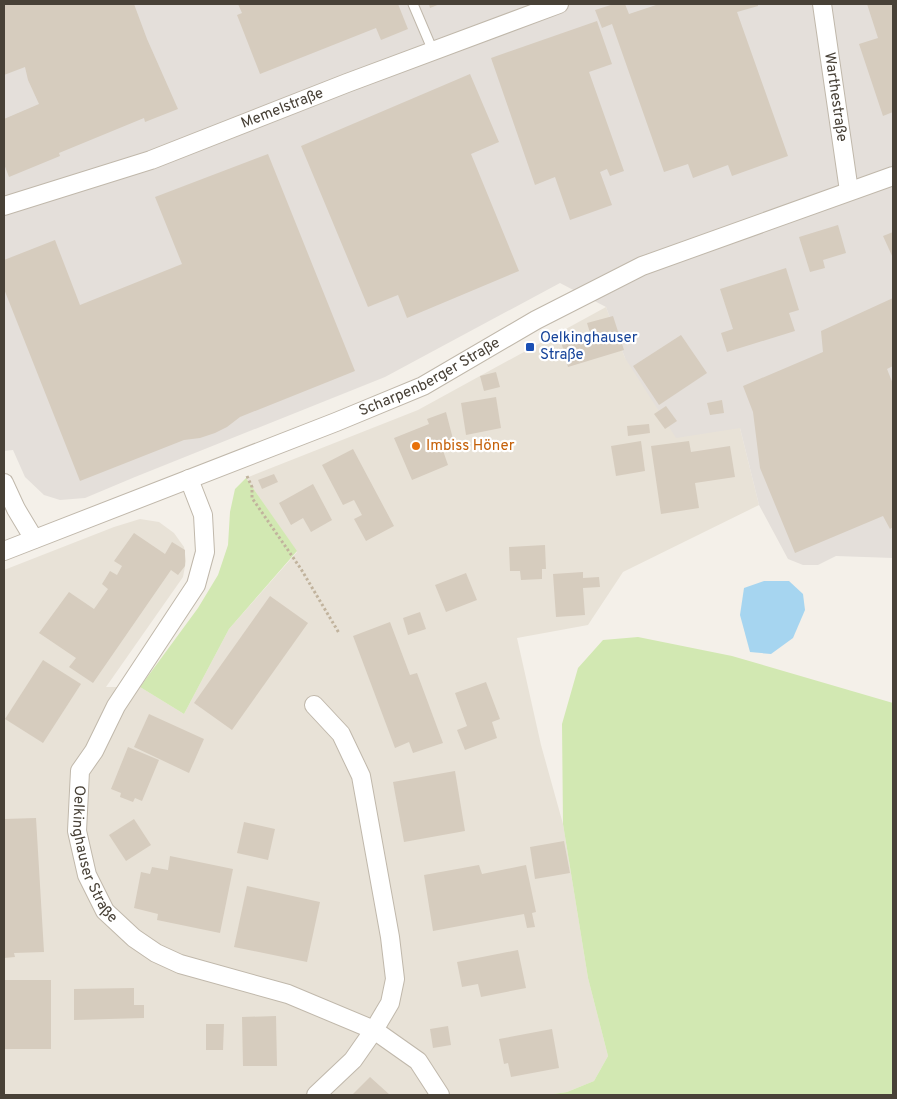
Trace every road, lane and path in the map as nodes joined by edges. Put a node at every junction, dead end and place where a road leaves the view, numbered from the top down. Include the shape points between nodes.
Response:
1 (413, 4) edge
2 (560, 4) edge
3 (822, 4) edge
4 (433, 51) junction
5 (893, 176) edge
6 (849, 191) junction
7 (4, 206) edge
8 (238, 460) junction
9 (189, 479) junction
10 (4, 483) edge
11 (34, 539) junction
12 (4, 551) edge
13 (339, 633) dead end
14 (314, 705) dead end
15 (374, 1030) junction
16 (316, 1095) edge
17 (440, 1095) edge

1 - 4 lane
2 - 4 street, Memelstraße
3 - 6 street, Warthestraße
4 - 7 street, Memelstraße via 151,160
5 - 6 street, Scharpenberger Straße
6 - 8 street, Scharpenberger Straße via 642,266 536,320 423,386
8 - 9 street, Scharpenberger Straße
8 - 13 path via 252,487 252,498 301,569
9 - 11 street, Scharpenberger Straße
9 - 15 street, Oelkinghauser Straße via 203,514 205,552 196,585 116,706 94,751 80,771 77,831 87,875 106,911 134,938 156,953 180,964 288,994
10 - 11 street
11 - 12 street, Scharpenberger Straße
14 - 15 street via 341,734 361,776 395,979 390,1003
15 - 16 street via 353,1060
15 - 17 street, Oelkinghauser Straße via 418,1061

